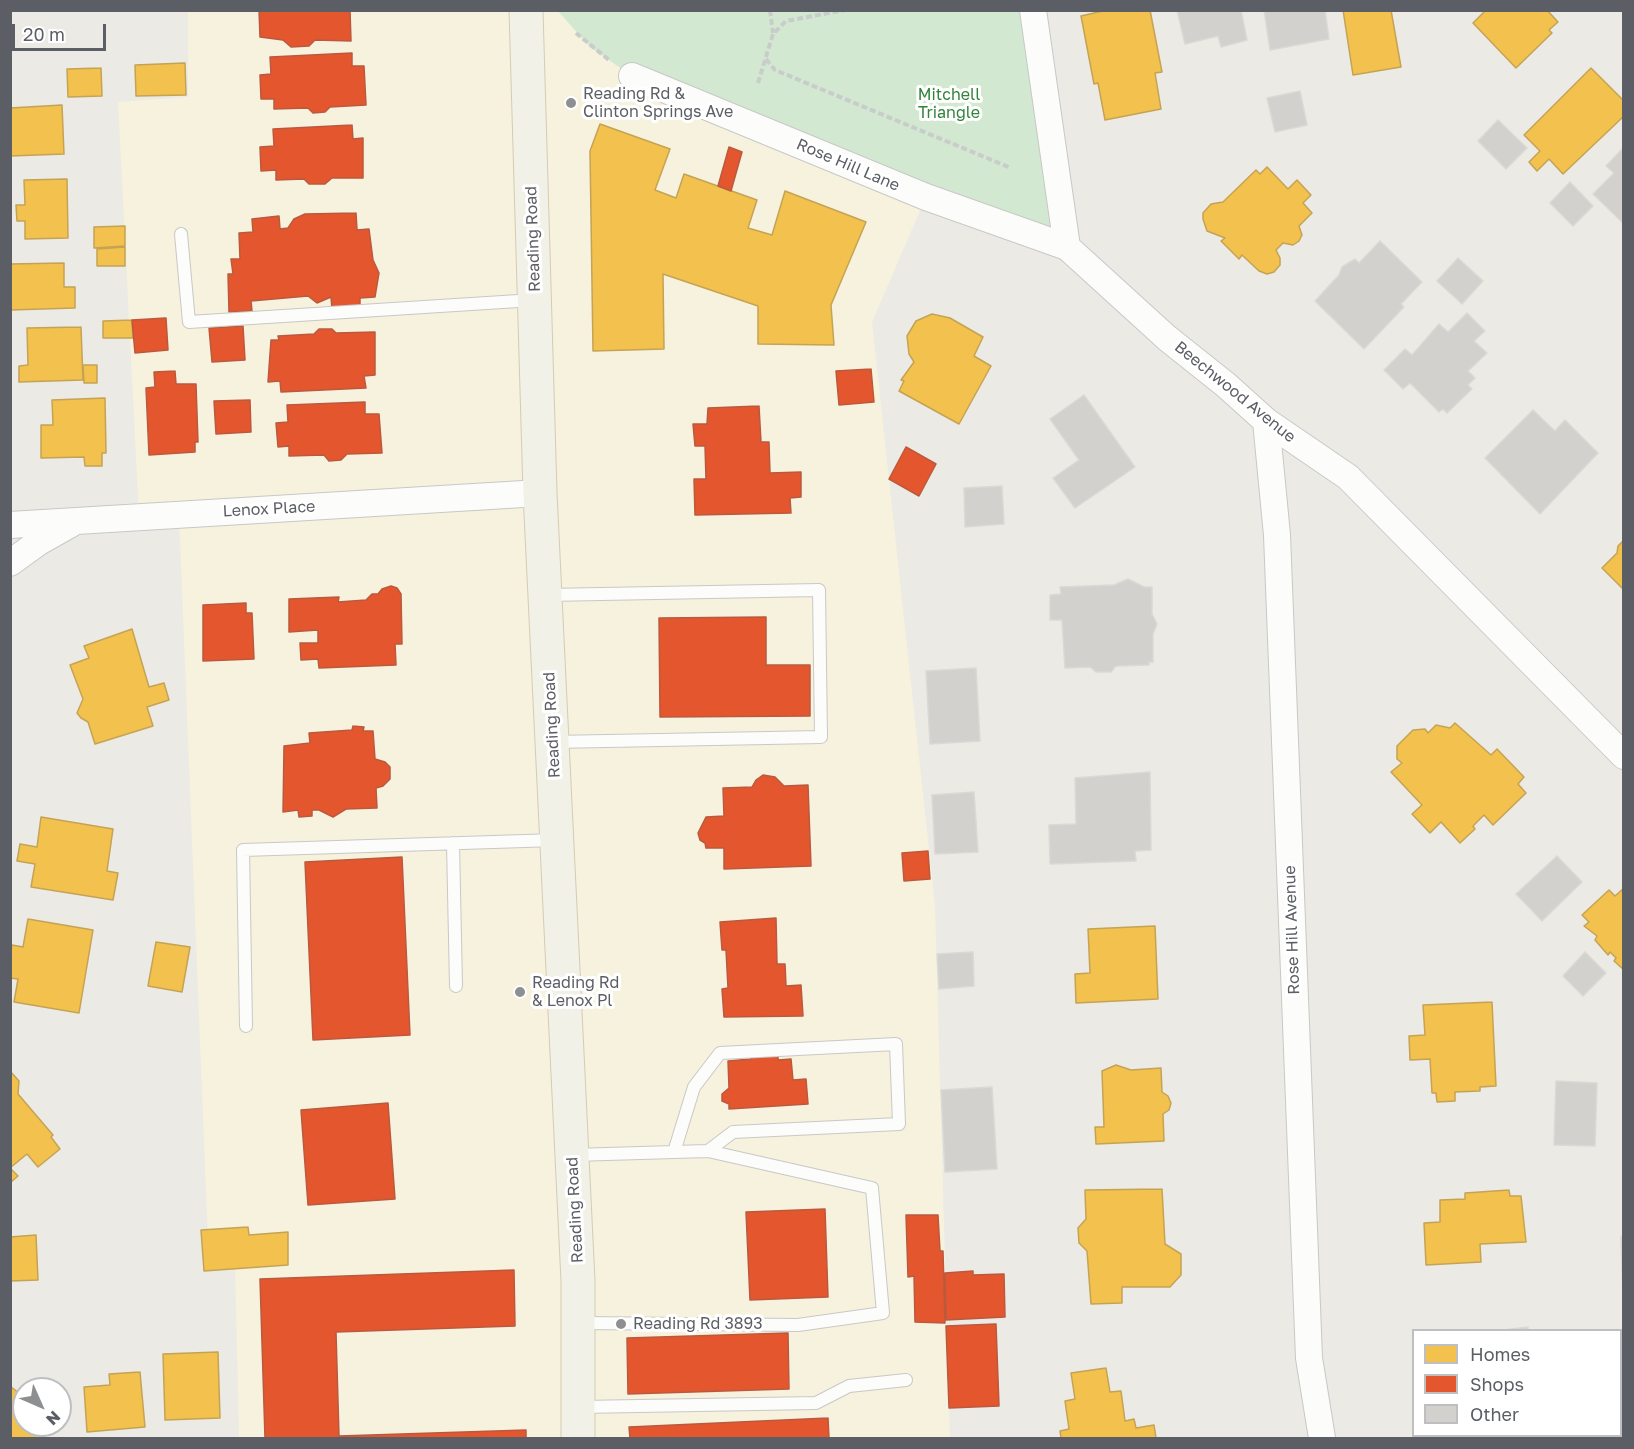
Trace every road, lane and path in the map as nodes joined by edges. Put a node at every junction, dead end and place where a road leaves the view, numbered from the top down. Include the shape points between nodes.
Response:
1 (526, 10) edge
2 (770, 10) edge
3 (845, 10) edge
4 (1032, 10) edge
5 (576, 33) dead end
6 (773, 34) junction
7 (766, 59) junction
8 (632, 76) joint
9 (758, 83) dead end
10 (1011, 168) dead end
11 (181, 234) dead end
12 (1067, 247) junction
13 (535, 300) junction
14 (1266, 420) junction
15 (540, 493) junction
16 (76, 520) junction
17 (10, 525) edge
18 (10, 563) edge
19 (545, 595) junction
20 (553, 742) junction
21 (1623, 756) edge
22 (557, 840) junction
23 (453, 843) junction
24 (456, 986) dead end
25 (246, 1026) dead end
26 (708, 1151) junction
27 (674, 1152) junction
28 (572, 1155) junction
29 (578, 1323) junction
30 (906, 1380) dead end
31 (578, 1423) edge
32 (1322, 1438) edge

1 - 13 main road, Reading Road
2 - 6 path
3 - 6 path via 786,21
4 - 12 street
5 - 8 path
6 - 7 path
7 - 9 path
7 - 10 path via 775,70
8 - 12 street, Rose Hill Lane via 926,197
11 - 13 lane via 189,322
12 - 14 street, Beechwood Avenue via 1167,338
13 - 15 main road, Reading Road
14 - 21 street, Beechwood Avenue via 1348,477
14 - 32 street, Rose Hill Avenue via 1277,535 1309,1358
15 - 16 street, Lenox Place
15 - 19 main road, Reading Road
16 - 17 street
16 - 18 street, Lenox Place
19 - 20 main road, Reading Road
19 - 20 lane via 819,590 821,737
20 - 22 main road, Reading Road
22 - 23 lane
22 - 28 main road, Reading Road
23 - 24 lane
23 - 25 lane via 243,850
26 - 27 lane
26 - 27 lane via 733,1132 899,1124 896,1044 720,1053 694,1087
26 - 29 lane via 872,1188 883,1313 798,1324
27 - 28 lane
28 - 29 main road, Reading Road
29 - 31 main road, Reading Road
30 - 31 lane via 849,1386 816,1403

